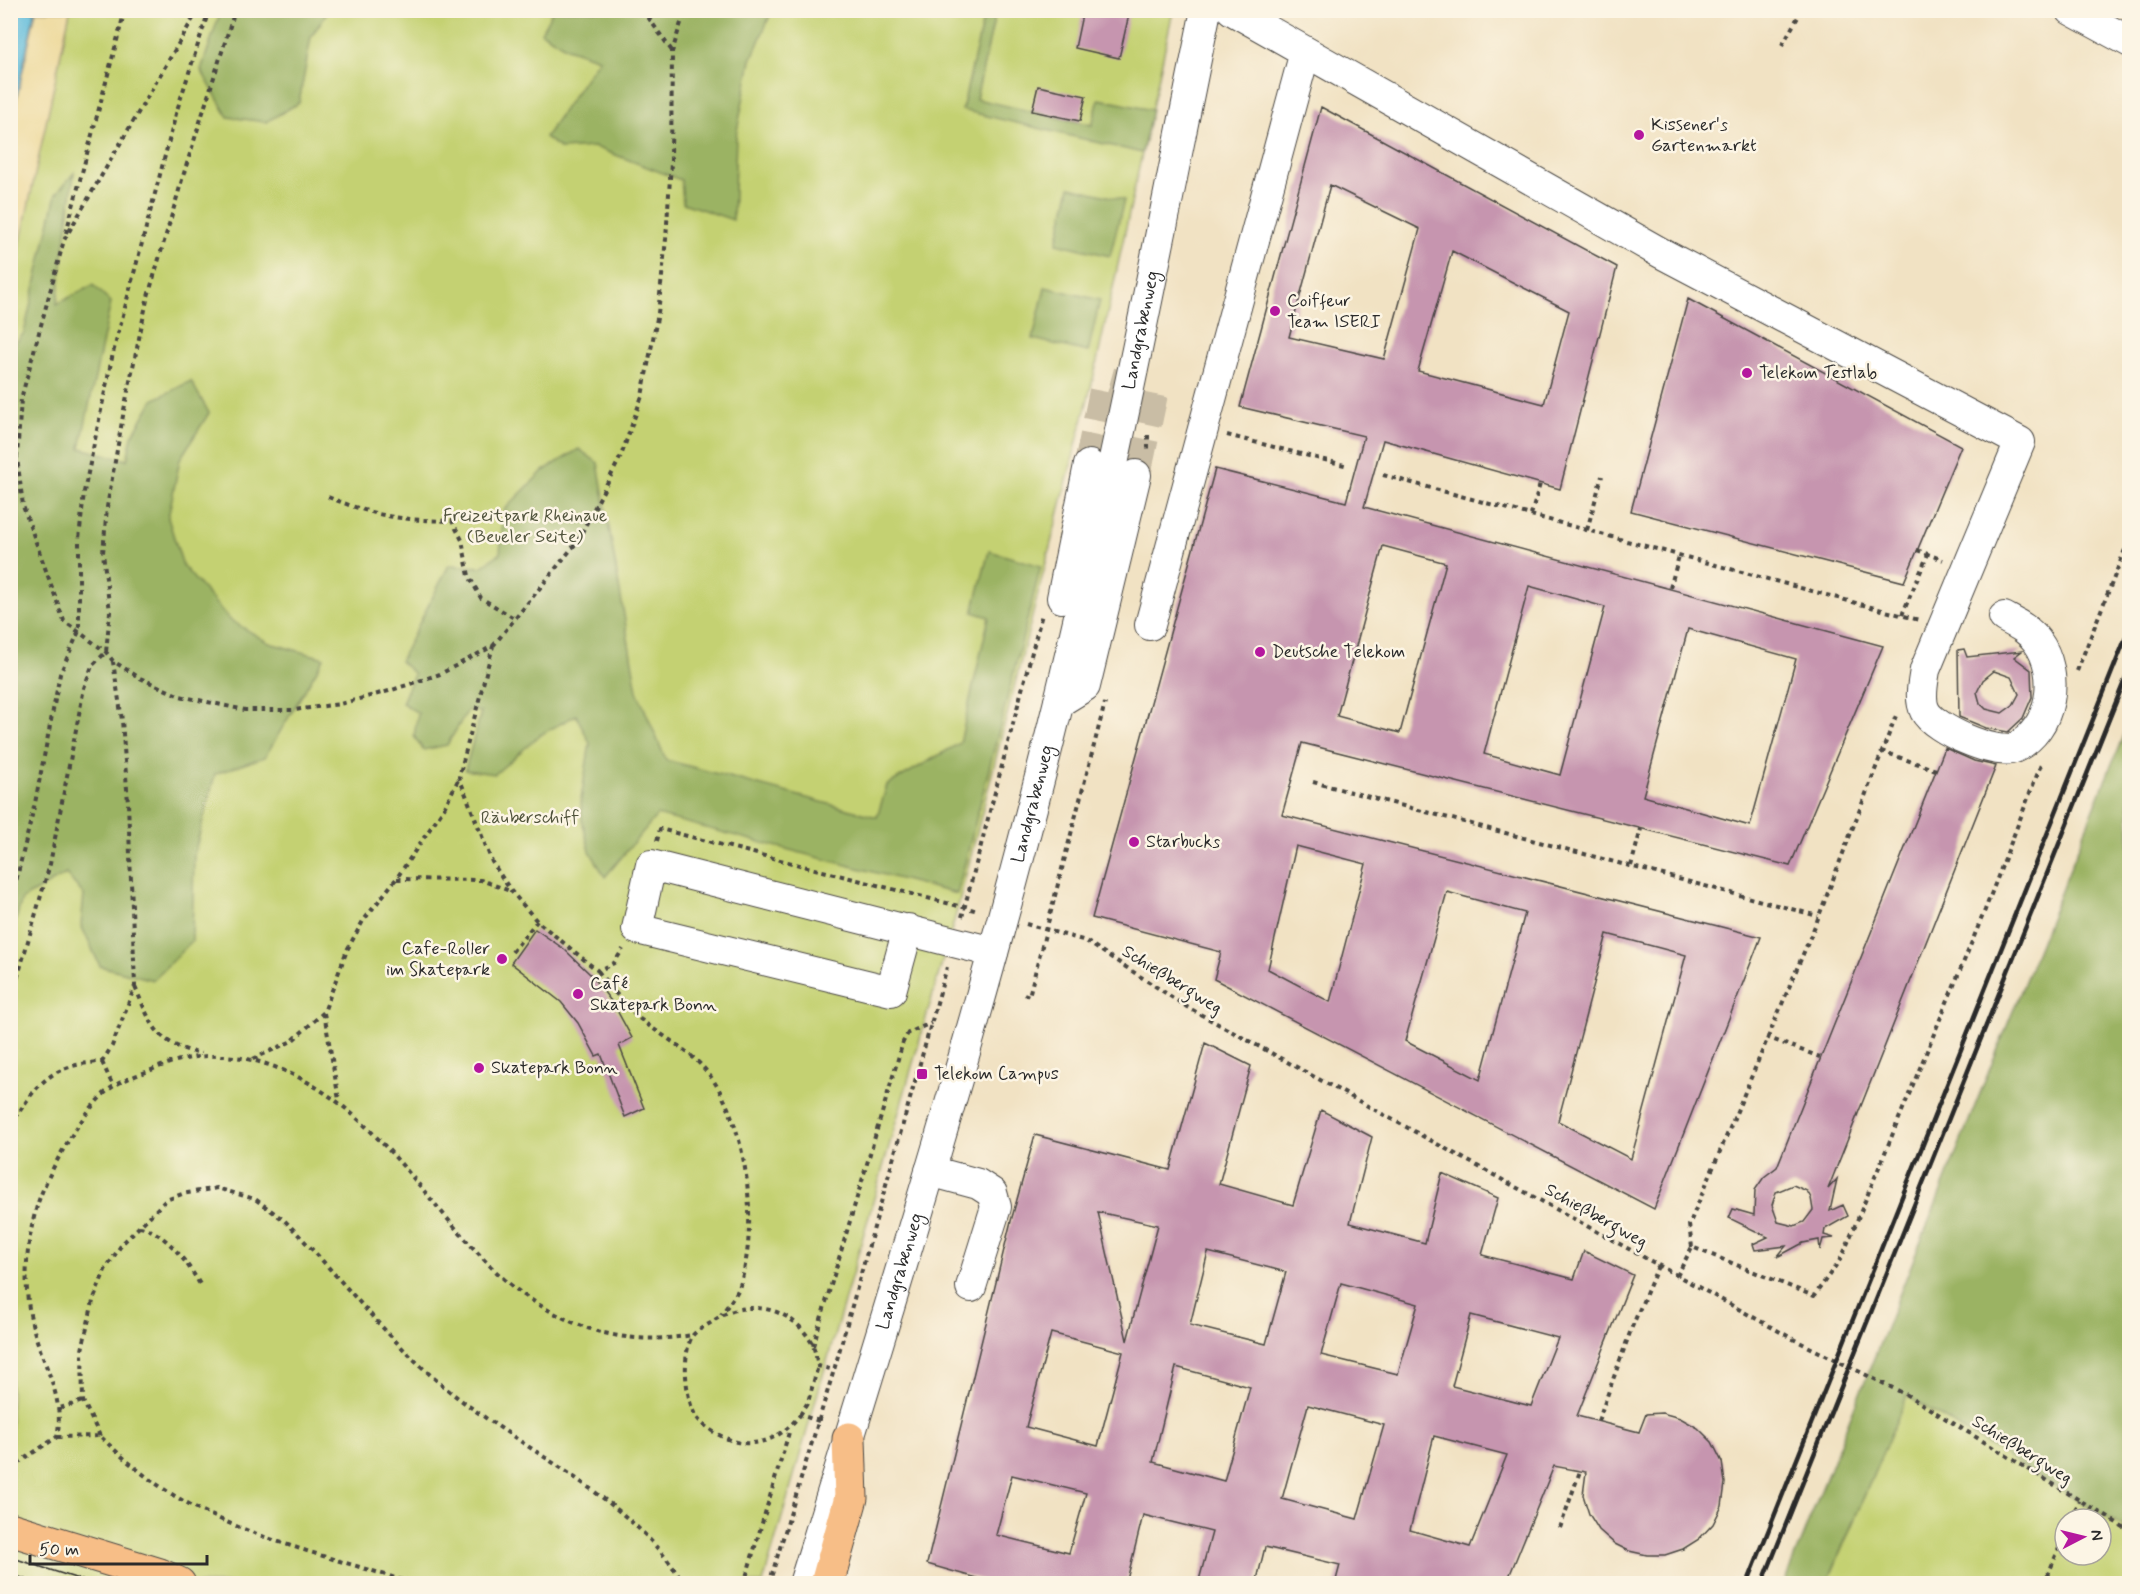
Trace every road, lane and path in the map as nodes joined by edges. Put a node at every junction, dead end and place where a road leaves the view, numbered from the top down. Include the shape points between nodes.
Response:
1 (125, 10) edge
2 (198, 10) edge
3 (209, 10) edge
4 (235, 10) edge
5 (643, 10) edge
6 (685, 10) edge
7 (1206, 10) edge
8 (1232, 10) edge
9 (1802, 10) edge
10 (2071, 10) edge
11 (2130, 42) edge
12 (1782, 45) dead end
13 (672, 52) junction
14 (1305, 52) junction
15 (64, 240) junction
16 (1203, 429) junction
17 (1089, 465) tunnel mouth
18 (1348, 466) dead end
19 (1136, 475) tunnel mouth
20 (1383, 475) dead end
21 (1602, 476) dead end
22 (1540, 484) dead end
23 (328, 497) dead end
24 (1531, 515) junction
25 (1587, 530) junction
26 (2130, 537) edge
27 (1928, 554) dead end
28 (1679, 556) junction
29 (1670, 588) dead end
30 (1902, 615) junction
31 (2004, 617) dead end
32 (514, 618) junction
33 (1150, 625) dead end
34 (1943, 626) junction
35 (79, 631) junction
36 (493, 646) junction
37 (106, 652) junction
38 (113, 661) junction
39 (2074, 679) dead end
40 (1106, 695) dead end
41 (1059, 702) junction
42 (1899, 708) dead end
43 (1881, 751) junction
44 (2044, 756) dead end
45 (1936, 770) dead end
46 (459, 777) junction
47 (1313, 782) dead end
48 (1641, 830) dead end
49 (651, 865) junction
50 (1631, 866) junction
51 (396, 879) junction
52 (511, 891) junction
53 (10, 906) edge
54 (965, 908) dead end
55 (1818, 916) junction
56 (537, 921) junction
57 (637, 929) junction
58 (908, 929) junction
59 (1047, 930) junction
60 (955, 942) junction
61 (512, 952) dead end
62 (993, 952) junction
63 (598, 971) junction
64 (135, 986) junction
65 (1024, 994) dead end
66 (10, 1004) edge
67 (324, 1012) junction
68 (931, 1023) junction
69 (1766, 1037) junction
70 (205, 1054) junction
71 (1820, 1058) dead end
72 (252, 1059) junction
73 (102, 1062) junction
74 (112, 1086) junction
75 (339, 1101) junction
76 (10, 1126) edge
77 (930, 1171) junction
78 (138, 1227) junction
79 (1692, 1247) junction
80 (1658, 1266) junction
81 (1677, 1276) junction
82 (201, 1286) dead end
83 (971, 1287) dead end
84 (721, 1315) junction
85 (693, 1335) junction
86 (813, 1347) junction
87 (818, 1366) junction
88 (834, 1370) junction
89 (83, 1401) junction
90 (60, 1408) junction
91 (800, 1415) junction
92 (819, 1421) junction
93 (1598, 1421) dead end
94 (790, 1428) junction
95 (100, 1436) junction
96 (57, 1437) junction
97 (849, 1439) junction
98 (10, 1468) edge
99 (1580, 1471) dead end
100 (2079, 1501) junction
101 (2076, 1507) edge
102 (1560, 1528) dead end
103 (10, 1529) edge
104 (2130, 1531) edge
105 (2053, 1563) edge
106 (178, 1584) edge
107 (414, 1584) edge
108 (684, 1584) edge
109 (744, 1584) edge
110 (770, 1584) edge
111 (804, 1584) edge
112 (827, 1584) edge
113 (2044, 1584) edge

1 - 15 path
2 - 15 path
3 - 35 path via 177,110 113,353 84,492 79,539
4 - 37 path via 147,300 124,410 103,553 110,612
5 - 13 path
6 - 13 path
7 - 41 street, Landgrabenweg via 1116,454
8 - 14 street
9 - 12 path
10 - 11 street
13 - 32 path via 666,239 658,313 642,396 621,456 577,542
14 - 16 street
14 - 34 street via 1661,253 2020,442
15 - 35 path via 21,399 17,457 26,517 64,621
16 - 18 path
16 - 33 street
17 - 41 street via 1047,676
19 - 41 street via 1085,686
20 - 24 path
21 - 25 path
22 - 24 path
23 - 32 path via 390,518 452,521 481,598
24 - 25 path
25 - 28 path
26 - 39 path
27 - 30 path
28 - 29 path
28 - 30 path
30 - 34 path
31 - 34 street via 2026,629 2038,642 2051,680 2045,714 2037,726 2014,748 2002,751 1952,734 1925,712 1925,670
32 - 36 path
35 - 37 path
35 - 53 path via 60,674
36 - 38 path via 440,674 389,691 340,704 294,710 245,710 180,696
36 - 46 path
37 - 38 path
37 - 66 path via 92,666 84,688 50,864
38 - 64 path via 128,802
40 - 59 path via 1105,712
41 - 62 street, Landgrabenweg
42 - 43 path
43 - 45 path
43 - 55 path
44 - 79 path via 1842,1257 1814,1296
46 - 51 path via 444,808
46 - 52 path via 492,862
47 - 50 path
48 - 50 path
49 - 54 path via 660,830
49 - 57 street
49 - 58 street
50 - 55 path
51 - 52 path via 482,880
51 - 67 path via 363,921 347,950
52 - 56 path
55 - 69 path
56 - 61 path
56 - 63 path
57 - 58 street via 891,991
57 - 63 path via 614,963
58 - 60 street
59 - 65 path via 1029,996
59 - 80 path, Schießbergweg via 1086,941 1187,1007
60 - 62 street
60 - 68 path
62 - 77 street, Landgrabenweg
63 - 84 path via 641,1019 699,1063 725,1100 745,1166 749,1218 738,1289
64 - 70 path via 147,1015 165,1041
64 - 73 path
67 - 72 path via 292,1041
67 - 75 path
68 - 86 path via 908,1034 903,1042
68 - 88 path
69 - 71 path
69 - 79 path via 1689,1225
70 - 72 path
70 - 74 path via 168,1062
72 - 75 path via 280,1069
73 - 74 path
73 - 76 path via 73,1064 54,1072 37,1088
74 - 90 path via 86,1115 48,1174 27,1248 27,1297 34,1333
75 - 85 path via 382,1141 487,1263 528,1298 568,1320 631,1340
77 - 83 street via 978,1184 992,1193 996,1207
77 - 97 street, Landgrabenweg
78 - 82 path via 149,1228 161,1238 190,1267
78 - 89 path via 105,1270 93,1301 82,1350
78 - 108 path via 166,1200 182,1194 217,1188 255,1199 291,1227 439,1383 480,1417 625,1515 652,1539
79 - 81 path
80 - 81 path, Schießbergweg
80 - 93 path
81 - 100 path, Schießbergweg via 1906,1395
84 - 85 path
84 - 86 path via 748,1307 785,1314 797,1323
85 - 94 path via 686,1369 689,1399 697,1418 732,1441 746,1444 762,1442
86 - 87 path
87 - 88 path
87 - 91 path via 808,1402
88 - 92 path
89 - 90 path
89 - 95 path
90 - 96 path
91 - 92 path
91 - 94 path
92 - 110 path
94 - 109 path
95 - 96 path
95 - 107 path via 149,1479 216,1517
96 - 98 path
97 - 111 street, Landgrabenweg
97 - 112 highway via 851,1498
99 - 102 path
100 - 101 path
100 - 104 path, Schießbergweg
103 - 106 highway
105 - 113 path

